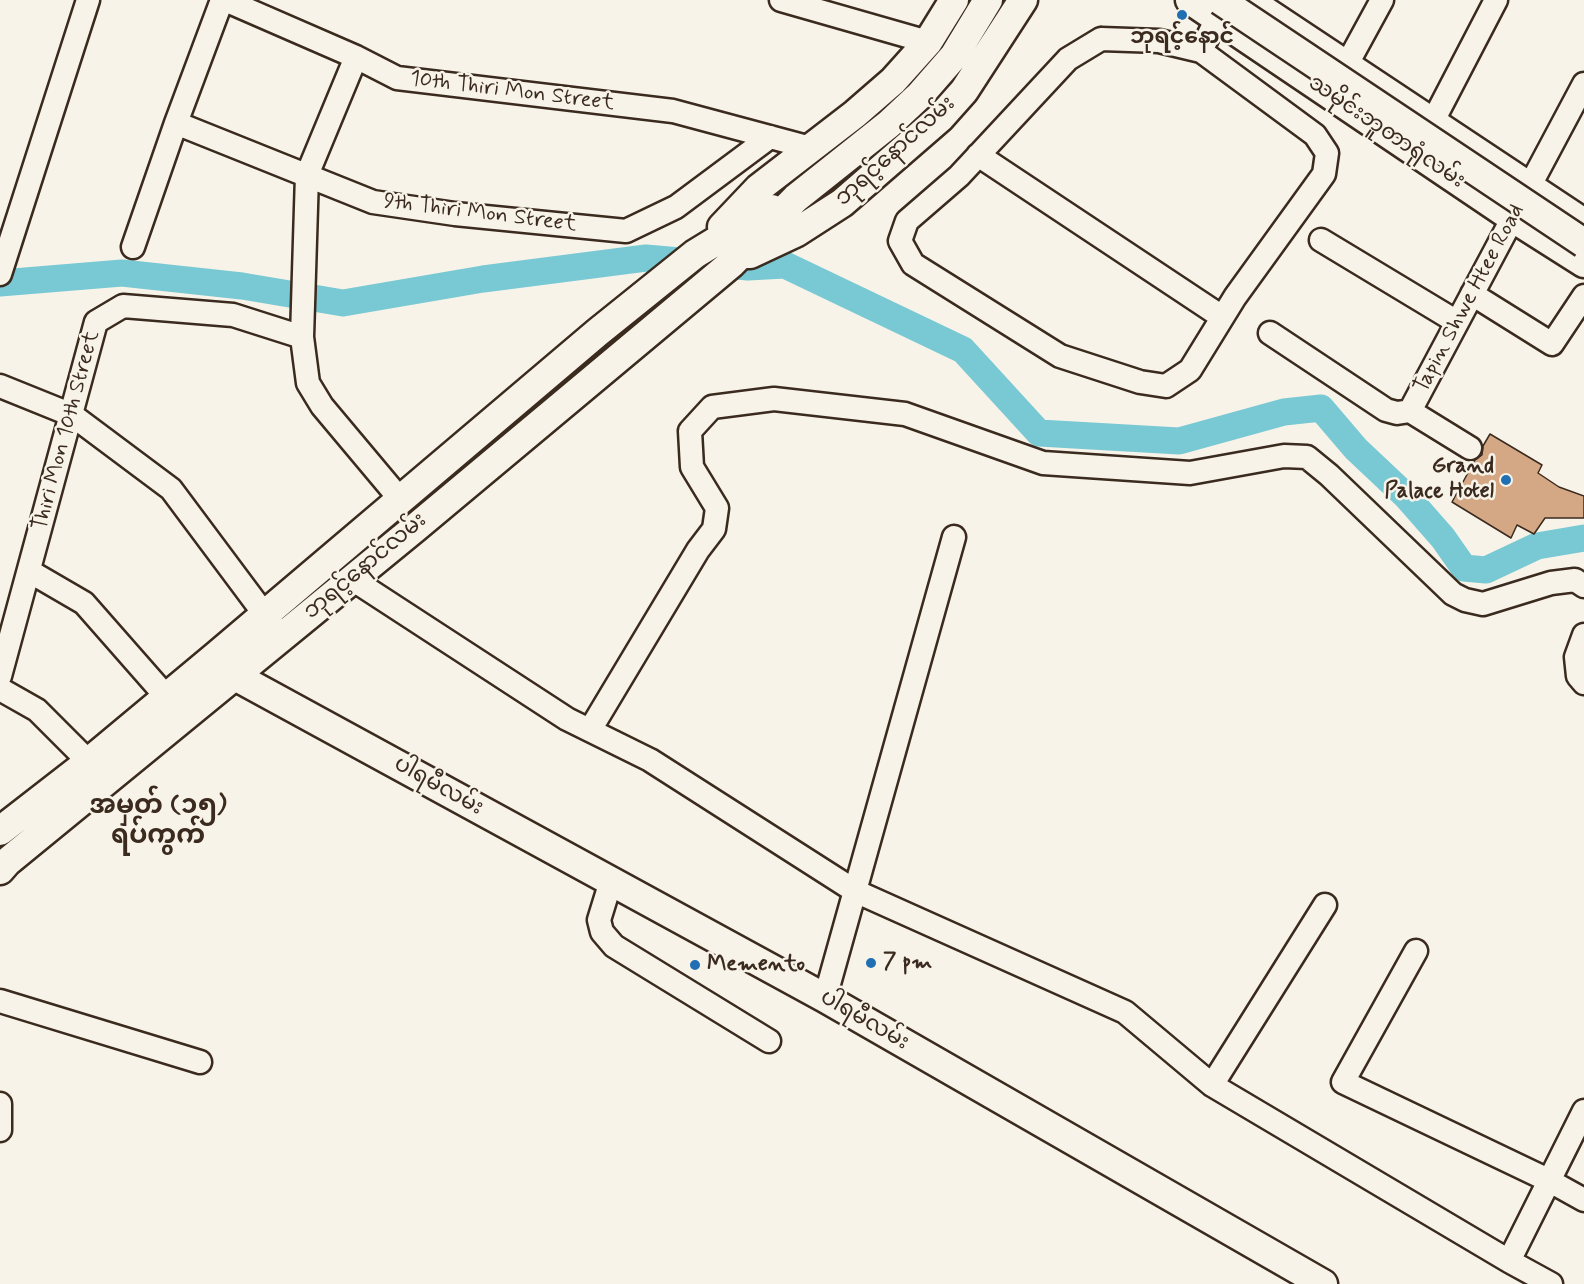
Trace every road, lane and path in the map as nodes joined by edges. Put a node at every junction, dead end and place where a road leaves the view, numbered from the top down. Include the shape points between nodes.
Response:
1 (88, 0) edge
2 (224, 0) edge
3 (781, 0) edge
4 (954, 0) edge
5 (988, 0) edge
6 (1023, 0) edge
7 (1190, 0) edge
8 (1383, 0) edge
9 (1496, 0) edge
10 (1258, 3) edge
11 (1219, 9) edge
12 (928, 42) junction
13 (1201, 51) junction
14 (356, 57) junction
15 (1341, 63) junction
16 (1584, 84) edge
17 (1319, 88) junction
18 (176, 123) junction
19 (1432, 123) junction
20 (770, 138) junction
21 (811, 148) junction
22 (978, 155) junction
23 (308, 175) junction
24 (1530, 187) junction
25 (796, 198) junction
26 (1513, 218) junction
27 (1584, 223) edge
28 (1321, 240) dead end
29 (1584, 243) edge
30 (133, 248) dead end
31 (695, 254) junction
32 (732, 262) junction
33 (1584, 263) edge
34 (3, 266) edge
35 (1472, 294) junction
36 (1584, 296) edge
37 (1222, 317) junction
38 (1457, 322) junction
39 (1270, 333) dead end
40 (302, 337) junction
41 (0, 386) edge
42 (1410, 411) junction
43 (72, 415) junction
44 (1470, 448) dead end
45 (400, 499) junction
46 (954, 537) dead end
47 (322, 565) junction
48 (29, 571) junction
49 (346, 584) junction
50 (1584, 586) edge
51 (263, 615) junction
52 (1584, 635) edge
53 (282, 637) junction
54 (226, 666) junction
55 (0, 676) edge
56 (1584, 683) edge
57 (0, 689) edge
58 (166, 697) junction
59 (185, 717) junction
60 (590, 730) junction
61 (98, 771) junction
62 (0, 831) edge
63 (0, 870) edge
64 (611, 881) junction
65 (855, 891) junction
66 (1325, 905) dead end
67 (1416, 951) dead end
68 (825, 998) junction
69 (0, 1001) edge
70 (769, 1041) dead end
71 (200, 1062) dead end
72 (1212, 1085) junction
73 (0, 1104) edge
74 (1584, 1111) edge
75 (0, 1130) edge
76 (1548, 1180) junction
77 (1584, 1200) edge
78 (1509, 1261) junction
79 (1310, 1281) edge
80 (1551, 1284) edge

1 - 34 street
2 - 14 street, 10th Thiri Mon Street
2 - 18 street
3 - 12 street
4 - 12 main road, ဘုရင့်နောင်လမ်း
5 - 25 main road, ဘုရင့်နောင်လမ်း via 954,56 920,95
6 - 32 main road, ဘုရင့်နောင်လမ်း via 964,91 940,118 843,203 798,232
7 - 11 main road, သမိုင်းဘူတာရုံလမ်း
8 - 15 street
9 - 19 street
10 - 15 main road, သမိုင်းဘူတာရုံလမ်း
11 - 13 street
11 - 17 main road, သမိုင်းဘူတာရုံလမ်း
11 - 29 main road, bridge
12 - 21 main road, ဘုရင့်နောင်လမ်း via 893,81
13 - 22 street via 1159,41 1101,39 1068,58
13 - 37 street via 1315,135 1327,153 1324,174
14 - 20 street, 10th Thiri Mon Street via 397,78 673,111
14 - 23 street
15 - 17 main road
15 - 19 main road, သမိုင်းဘူတာရုံလမ်း
16 - 24 street, Tapin Shwe Htee Road
17 - 26 main road, သမိုင်းဘူတာရုံလမ်း
18 - 23 street, 9th Thiri Mon Street
18 - 30 street
19 - 24 main road, သမိုင်းဘူတာရုံလမ်း
20 - 21 street, 10th Thiri Mon Street
20 - 23 street, 9th Thiri Mon Street via 676,207 627,231 455,214 373,201
21 - 31 main road, ဘုရင့်နောင်လမ်း via 759,188
22 - 37 street
22 - 37 street via 907,220 900,242 913,264 1060,356 1140,382 1166,386 1190,370
23 - 40 street
24 - 26 street, Tapin Shwe Htee Road
24 - 27 main road, သမိုင်းဘူတာရုံလမ်း
25 - 31 main road, ဘုရင့်နောင်လမ်း
25 - 32 main road, ဘုရင့်နောင်လမ်း
26 - 33 main road, သမိုင်းဘူတာရုံလမ်း
26 - 35 street, Tapin Shwe Htee Road
28 - 38 street
31 - 45 main road, ဘုရင့်နောင်လမ်း
32 - 49 main road, ဘုရင့်နောင်လမ်း
35 - 36 street via 1552,344
35 - 38 street, Tapin Shwe Htee Road
38 - 42 street, Tapin Shwe Htee Road
39 - 42 street via 1386,410
40 - 43 street, Thiri Mon 10th Street via 233,315 123,306 96,322
40 - 45 street via 308,383 322,406
41 - 43 street
42 - 44 street
43 - 48 street, Thiri Mon 10th Street
43 - 51 street via 171,489
45 - 47 main road, ဘုရင့်နောင်လမ်း
46 - 65 street
47 - 49 main road
47 - 51 main road, ဘုရင့်နောင်လမ်း
48 - 55 street, Thiri Mon 10th Street
48 - 58 street via 84,603
49 - 53 main road, ဘုရင့်နောင်လမ်း
49 - 60 street
50 - 60 street via 1575,580 1551,583 1483,604 1465,600 1453,594 1307,457 1284,456 1190,473 1043,464 905,414 774,399 712,407 690,431 692,467 717,508 714,529
51 - 53 street
51 - 54 main road, ဘုရင့်နောင်လမ်း
52 - 56 street via 1576,657 1578,676
53 - 54 main road, ဘုရင့်နောင်လမ်း
54 - 58 main road, ဘုရင့်နောင်လမ်း
54 - 59 main road, ဘုရင့်နောင်လမ်း
54 - 64 main road, ပါရမီလမ်း
57 - 61 street via 37,710
58 - 59 street
58 - 61 main road, ဘုရင့်နောင်လမ်း
59 - 61 main road, ဘုရင့်နောင်လမ်း
60 - 65 street via 650,760
61 - 62 main road, ဘုရင့်နောင်လမ်း
61 - 63 main road, ဘုရင့်နောင်လမ်း
64 - 68 main road, ပါရမီလမ်း
64 - 70 street via 599,920 602,932 614,946
65 - 68 street
65 - 72 street via 1125,1012
66 - 72 street
67 - 76 street via 1343,1082
68 - 79 main road, ပါရမီလမ်း
69 - 71 street
72 - 78 street
73 - 75 street
74 - 76 street
76 - 77 street
76 - 78 street
78 - 80 street

